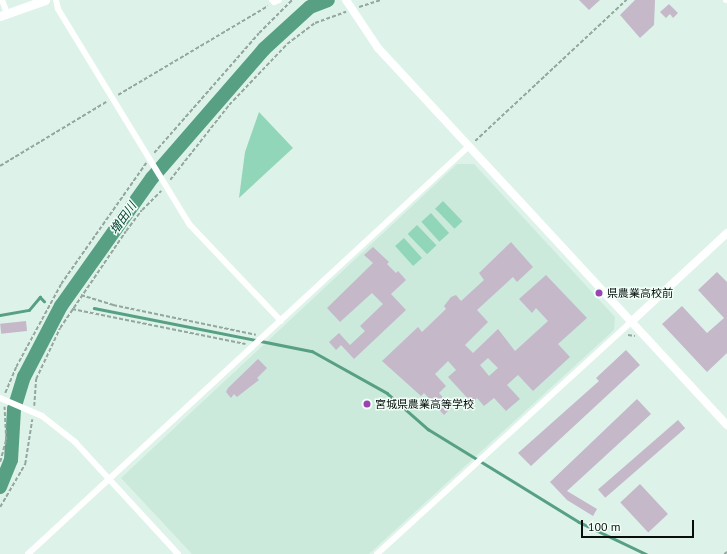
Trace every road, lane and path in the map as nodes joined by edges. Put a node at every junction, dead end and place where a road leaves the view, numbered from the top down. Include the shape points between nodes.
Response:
1 (2, 0) edge
2 (45, 0) edge
3 (292, 0) edge
4 (380, 0) edge
5 (626, 0) edge
6 (56, 1) edge
7 (275, 1) edge
8 (349, 5) edge
9 (4, 14) edge
10 (113, 98) junction
11 (469, 146) junction
12 (150, 160) junction
13 (0, 166) edge
14 (165, 185) junction
15 (727, 233) edge
16 (81, 295) junction
17 (72, 309) junction
18 (281, 322) junction
19 (631, 322) junction
20 (263, 337) junction
21 (255, 344) junction
22 (3, 400) edge
23 (31, 412) junction
24 (727, 425) edge
25 (0, 462) edge
26 (109, 479) junction
27 (0, 508) edge
28 (727, 552) edge
29 (28, 554) edge
30 (178, 554) edge
31 (377, 554) edge
32 (724, 554) edge

1 - 9 street
2 - 9 main road
3 - 12 path via 259,33
4 - 8 path
5 - 11 path
6 - 10 street
7 - 10 path
8 - 11 street via 378,48
8 - 14 path via 315,23 287,44 229,105
10 - 12 street
10 - 13 path
11 - 18 street
11 - 19 street
12 - 14 street
12 - 22 path via 61,284 16,367
14 - 16 path via 142,210
14 - 18 street via 190,225
15 - 19 street
16 - 17 path
16 - 20 path via 113,305
17 - 21 path
17 - 23 path via 56,335 36,379
18 - 20 street
19 - 24 street
19 - 31 street
20 - 21 street
21 - 26 street
22 - 23 street
22 - 25 path via 6,440
23 - 26 street via 58,426
23 - 27 path via 25,464
26 - 29 street
26 - 30 street
28 - 32 path

